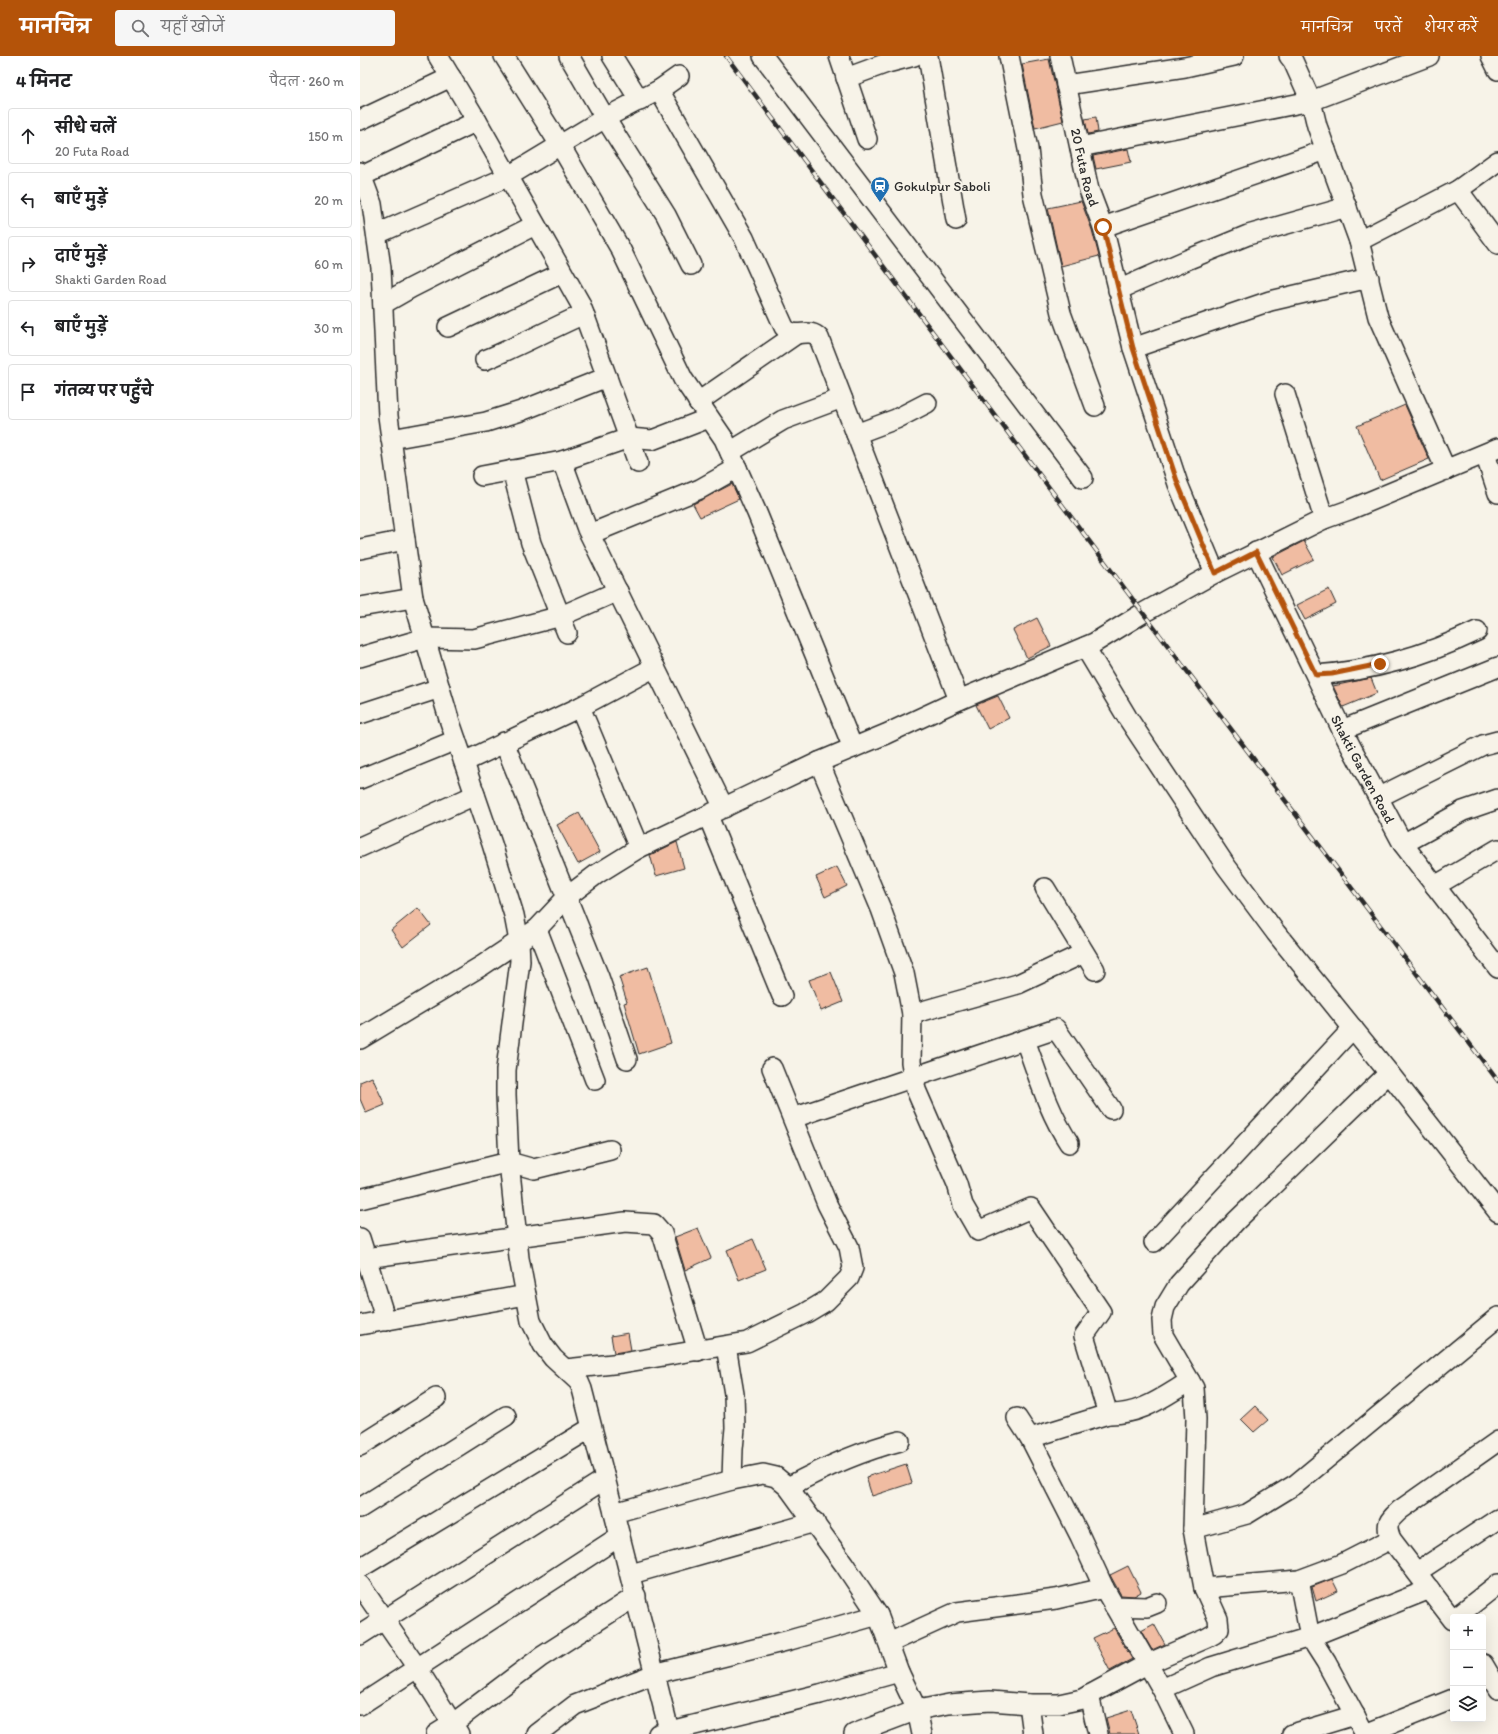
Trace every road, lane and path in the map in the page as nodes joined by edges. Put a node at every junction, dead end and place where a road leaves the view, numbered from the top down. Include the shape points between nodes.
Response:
1 (438, 56) edge
2 (504, 56) edge
3 (569, 56) edge
4 (612, 56) edge
5 (763, 56) edge
6 (839, 56) edge
7 (914, 56) edge
8 (928, 56) edge
9 (1009, 56) edge
10 (1060, 56) edge
11 (1234, 56) edge
12 (1290, 56) edge
13 (1429, 56) edge
14 (1491, 56) edge
15 (1498, 70) edge
16 (679, 76) dead end
17 (451, 77) junction
18 (846, 78) junction
19 (1066, 85) junction
20 (659, 90) junction
21 (640, 101) junction
22 (1311, 101) junction
23 (605, 118) junction
24 (360, 120) edge
25 (477, 121) junction
26 (867, 139) dead end
27 (560, 145) junction
28 (1080, 147) junction
29 (1326, 150) junction
30 (1498, 161) edge
31 (361, 174) edge
32 (507, 177) junction
33 (1458, 190) junction
34 (1347, 207) junction
35 (956, 220) dead end
36 (535, 224) junction
37 (1103, 227) junction
38 (377, 234) junction
39 (1359, 242) junction
40 (1498, 244) edge
41 (691, 265) dead end
42 (562, 273) junction
43 (1369, 278) junction
44 (1118, 290) junction
45 (383, 304) junction
46 (584, 314) junction
47 (448, 327) dead end
48 (795, 335) junction
49 (1133, 348) junction
50 (485, 360) dead end
51 (607, 377) junction
52 (1285, 394) dead end
53 (842, 398) junction
54 (698, 402) junction
55 (927, 403) dead end
56 (1094, 406) dead end
57 (710, 418) junction
58 (856, 434) junction
59 (629, 438) junction
60 (391, 439) junction
61 (1492, 451) edge
62 (733, 460) junction
63 (562, 461) junction
64 (638, 463) dead end
65 (512, 470) junction
66 (1446, 470) junction
67 (482, 476) dead end
68 (1083, 478) dead end
69 (1498, 493) edge
70 (1324, 519) junction
71 (590, 534) junction
72 (405, 540) junction
73 (360, 549) edge
74 (1256, 552) junction
75 (1215, 573) junction
76 (618, 592) junction
77 (413, 598) junction
78 (360, 607) edge
79 (564, 625) junction
80 (1477, 631) dead end
81 (425, 638) junction
82 (1085, 647) junction
83 (360, 657) edge
84 (655, 666) junction
85 (1498, 667) edge
86 (1316, 675) junction
87 (440, 688) junction
88 (959, 700) junction
89 (580, 707) junction
90 (360, 714) edge
91 (1342, 730) junction
92 (456, 740) junction
93 (1498, 741) edge
94 (504, 742) junction
95 (853, 748) junction
96 (464, 762) junction
97 (819, 762) junction
98 (360, 778) edge
99 (475, 795) junction
100 (1379, 797) junction
101 (1498, 799) edge
102 (716, 812) junction
103 (1403, 844) junction
104 (360, 847) edge
105 (639, 848) junction
106 (1498, 849) edge
107 (1435, 886) junction
108 (1045, 888) dead end
109 (568, 896) junction
110 (537, 929) junction
111 (519, 941) junction
112 (1084, 953) junction
113 (1498, 968) edge
114 (1095, 970) dead end
115 (782, 996) dead end
116 (912, 1014) junction
117 (1353, 1028) junction
118 (360, 1039) edge
119 (1025, 1040) junction
120 (627, 1059) dead end
121 (772, 1068) dead end
122 (1389, 1073) junction
123 (914, 1076) junction
124 (595, 1080) dead end
125 (1111, 1109) dead end
126 (793, 1118) junction
127 (1069, 1143) dead end
128 (610, 1150) dead end
129 (509, 1162) junction
130 (360, 1199) edge
131 (1498, 1212) edge
132 (360, 1238) edge
133 (517, 1238) junction
134 (1154, 1242) dead end
135 (366, 1258) junction
136 (526, 1295) junction
137 (1498, 1317) edge
138 (386, 1321) junction
139 (360, 1325) edge
140 (726, 1346) junction
141 (698, 1351) junction
142 (566, 1370) junction
143 (1190, 1381) junction
144 (436, 1398) dead end
145 (1108, 1414) junction
146 (506, 1416) dead end
147 (1017, 1418) dead end
148 (591, 1428) junction
149 (1030, 1438) junction
150 (900, 1441) dead end
151 (1498, 1441) edge
152 (360, 1446) edge
153 (605, 1479) junction
154 (732, 1480) junction
155 (788, 1487) junction
156 (360, 1508) edge
157 (614, 1512) junction
158 (1498, 1519) edge
159 (815, 1522) junction
160 (1193, 1529) junction
161 (620, 1536) junction
162 (1391, 1539) junction
163 (360, 1568) edge
164 (1417, 1572) junction
165 (631, 1574) junction
166 (1299, 1580) junction
167 (1498, 1584) edge
168 (360, 1585) edge
169 (1104, 1588) junction
170 (1204, 1588) junction
171 (1430, 1589) junction
172 (636, 1596) junction
173 (1157, 1603) dead end
174 (1114, 1606) junction
175 (1460, 1614) edge
176 (878, 1615) junction
177 (1450, 1616) edge
178 (384, 1620) junction
179 (360, 1636) edge
180 (1310, 1637) junction
181 (889, 1643) junction
182 (1147, 1664) junction
183 (418, 1669) junction
184 (1486, 1670) edge
185 (899, 1672) junction
186 (654, 1674) junction
187 (1493, 1683) edge
188 (1162, 1689) junction
189 (1089, 1695) junction
190 (1450, 1700) edge
191 (1029, 1704) junction
192 (360, 1705) edge
193 (917, 1710) junction
194 (1355, 1715) junction
195 (456, 1729) edge
196 (666, 1733) edge
197 (436, 1734) edge
198 (537, 1734) edge
199 (854, 1734) edge
200 (922, 1734) edge
201 (1032, 1734) edge
202 (1098, 1734) edge
203 (1184, 1734) edge
204 (1292, 1734) edge
205 (1365, 1734) edge

1 - 17 street
2 - 27 street
3 - 23 street
4 - 21 street
5 - 68 street
6 - 18 street
7 - 18 street
8 - 35 street
9 - 56 street via 1028,149 1033,194 1061,313
10 - 19 street, 20 Futa Road
11 - 19 street via 1184,67
12 - 22 street
13 - 22 street
14 - 15 street
16 - 20 street
17 - 24 street
17 - 25 street
18 - 26 street
19 - 28 street, 20 Futa Road
20 - 21 street
20 - 48 street via 744,238 784,327
21 - 23 street
22 - 28 street
22 - 29 street
23 - 27 street
23 - 41 street via 666,215
25 - 31 street
25 - 32 street
27 - 32 street
27 - 54 street via 621,250 683,379
28 - 37 street, 20 Futa Road via 1089,190
29 - 34 street
29 - 37 street
30 - 33 street
31 - 38 street via 372,204
32 - 36 street
32 - 38 street
33 - 39 street
33 - 40 street
34 - 39 street
34 - 44 street via 1248,235
36 - 42 street
36 - 45 street
37 - 44 street, 20 Futa Road
38 - 45 street
39 - 43 street
42 - 46 street
42 - 47 street
43 - 49 street via 1270,301
43 - 66 street via 1378,317
44 - 49 street, 20 Futa Road
45 - 60 street
46 - 50 street
46 - 51 street
48 - 53 street via 810,332 819,338
48 - 54 street
49 - 75 street, 20 Futa Road via 1178,484
51 - 59 street
51 - 60 street via 486,422
52 - 70 street
53 - 58 street
53 - 62 street via 783,420
54 - 57 street
55 - 58 street
57 - 59 street via 652,440
57 - 62 street via 724,439
58 - 88 street
59 - 63 street
59 - 64 street
60 - 72 street
61 - 66 street
61 - 69 street
62 - 71 street via 700,489
62 - 95 street
63 - 65 street
63 - 71 street
65 - 67 street
65 - 79 street via 531,543
66 - 70 street
70 - 74 street
71 - 76 street
72 - 73 street
72 - 77 street
74 - 75 street
74 - 86 street, Shakti Garden Road
75 - 82 street
76 - 79 street
76 - 84 street
77 - 78 street
77 - 81 street
79 - 81 street via 474,639
80 - 86 street via 1448,645 1415,656 1332,674
81 - 83 street
81 - 87 street
82 - 88 street
82 - 117 street via 1126,717 1226,866
84 - 89 street
84 - 102 street
85 - 91 street
86 - 91 street, Shakti Garden Road
87 - 90 street
87 - 92 street
88 - 95 street
89 - 94 street
89 - 105 street
91 - 100 street, Shakti Garden Road
92 - 96 street
92 - 98 street
93 - 100 street via 1483,745
94 - 96 street
94 - 109 street
95 - 97 street
96 - 99 street
97 - 102 street
97 - 116 street via 881,909 904,973
99 - 104 street
99 - 111 street via 514,915
100 - 103 street, Shakti Garden Road
101 - 103 street via 1463,812
102 - 105 street
102 - 115 street
103 - 107 street, Shakti Garden Road
105 - 109 street
106 - 107 street
107 - 113 street, Shakti Garden Road
108 - 112 street
109 - 110 street
109 - 120 street
110 - 111 street
110 - 124 street
111 - 118 street
111 - 129 street via 520,961 506,1070
112 - 114 street
112 - 116 street via 1018,984
116 - 123 street via 911,1062
117 - 122 street
117 - 134 street
119 - 123 street
119 - 125 street via 1056,1030
119 - 127 street via 1056,1123
121 - 126 street
122 - 131 street
122 - 143 street via 1236,1221 1179,1284 1165,1307 1162,1320 1163,1335
123 - 126 street
123 - 145 street via 919,1097 957,1184 963,1205 978,1231 1031,1208 1101,1312 1084,1336
126 - 140 street via 827,1204 849,1248 853,1268 849,1278 839,1289 806,1314 747,1342
128 - 129 street via 534,1169
129 - 130 street
129 - 133 street
132 - 135 street
133 - 135 street
133 - 136 street
133 - 141 street via 625,1222 654,1224 662,1234
135 - 138 street
136 - 138 street
136 - 142 street via 531,1321 543,1345
137 - 160 street via 1296,1484 1247,1514
138 - 139 street
140 - 141 street
140 - 154 street via 734,1394
141 - 142 street
142 - 148 street via 579,1382
143 - 145 street via 1144,1409
143 - 160 street via 1194,1388 1196,1419
144 - 152 street
145 - 149 street
146 - 156 street
147 - 149 street
148 - 153 street
148 - 163 street
149 - 169 street
150 - 155 street via 873,1448
151 - 162 street via 1390,1519 1387,1528
153 - 157 street
153 - 178 street
154 - 155 street via 763,1474 776,1477
154 - 157 street
155 - 159 street
157 - 161 street
158 - 164 street
159 - 165 street
159 - 176 street
160 - 170 street
161 - 165 street
161 - 183 street
162 - 164 street
162 - 166 street via 1342,1564
164 - 171 street
165 - 172 street
166 - 170 street
166 - 180 street
167 - 175 street
168 - 178 street
169 - 174 street
169 - 181 street via 1056,1599 957,1612
170 - 182 street via 1218,1619 1219,1629 1207,1638
171 - 177 street
171 - 180 street
172 - 186 street
172 - 195 street via 541,1657
173 - 174 street via 1147,1607
174 - 182 street
176 - 181 street
176 - 186 street
178 - 179 street
178 - 183 street
180 - 188 street via 1211,1666
180 - 194 street
181 - 185 street
182 - 188 street
182 - 189 street
183 - 192 street
183 - 195 street
184 - 187 street
185 - 193 street
185 - 196 street
186 - 196 street
186 - 198 street via 575,1705
188 - 203 street
189 - 191 street via 1059,1704
189 - 202 street
190 - 205 street
191 - 193 street via 990,1701 949,1704
191 - 201 street
193 - 199 street
193 - 200 street
194 - 204 street
194 - 205 street
195 - 197 street

